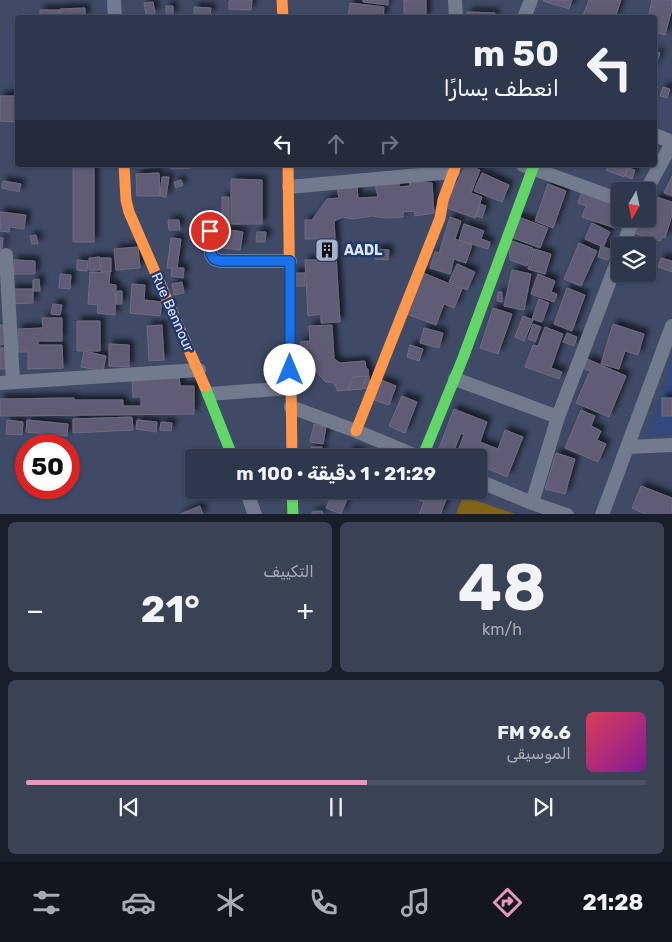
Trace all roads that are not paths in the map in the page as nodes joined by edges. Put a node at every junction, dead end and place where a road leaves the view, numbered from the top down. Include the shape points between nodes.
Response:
1 (114, 0) edge
2 (282, 0) edge
3 (455, 0) edge
4 (531, 0) edge
5 (115, 15) edge
6 (283, 15) edge
7 (456, 15) edge
8 (525, 15) edge
9 (657, 136) edge
10 (672, 143) edge
11 (124, 167) edge
12 (288, 167) edge
13 (530, 167) edge
14 (533, 167) edge
15 (455, 169) edge
16 (651, 182) edge
17 (289, 187) junction
18 (611, 197) edge
19 (210, 231) dead end
20 (6, 255) dead end
21 (290, 261) junction
22 (611, 278) edge
23 (672, 326) edge
24 (199, 370) junction
25 (455, 379) junction
26 (7, 382) edge
27 (291, 388) junction
28 (210, 398) junction
29 (291, 407) junction
30 (558, 417) junction
31 (356, 431) junction
32 (672, 445) edge
33 (627, 447) junction
34 (230, 449) edge
35 (292, 449) edge
36 (400, 449) edge
37 (426, 449) edge
38 (487, 484) edge
39 (249, 499) edge
40 (292, 499) edge
41 (532, 503) junction
42 (255, 514) edge
43 (293, 514) edge
44 (567, 514) edge
45 (602, 514) edge

1 - 5 street
2 - 6 street
3 - 7 street
4 - 8 street
9 - 10 street
10 - 16 street
11 - 24 street, Rue Bennour via 129,212
12 - 17 street
13 - 25 street
14 - 18 street
15 - 17 street
15 - 31 street via 440,218
17 - 21 street
19 - 21 street via 214,259
20 - 26 street
21 - 27 street
22 - 30 street
23 - 33 street
24 - 26 street
24 - 28 street, Rue Bennour
25 - 30 street
25 - 37 street
27 - 28 street
27 - 29 street
28 - 34 street, Rue Bennour
29 - 31 street
29 - 35 street
30 - 41 street
31 - 36 street
32 - 33 street
33 - 45 street
38 - 41 street
39 - 42 street
40 - 43 street
41 - 44 street

